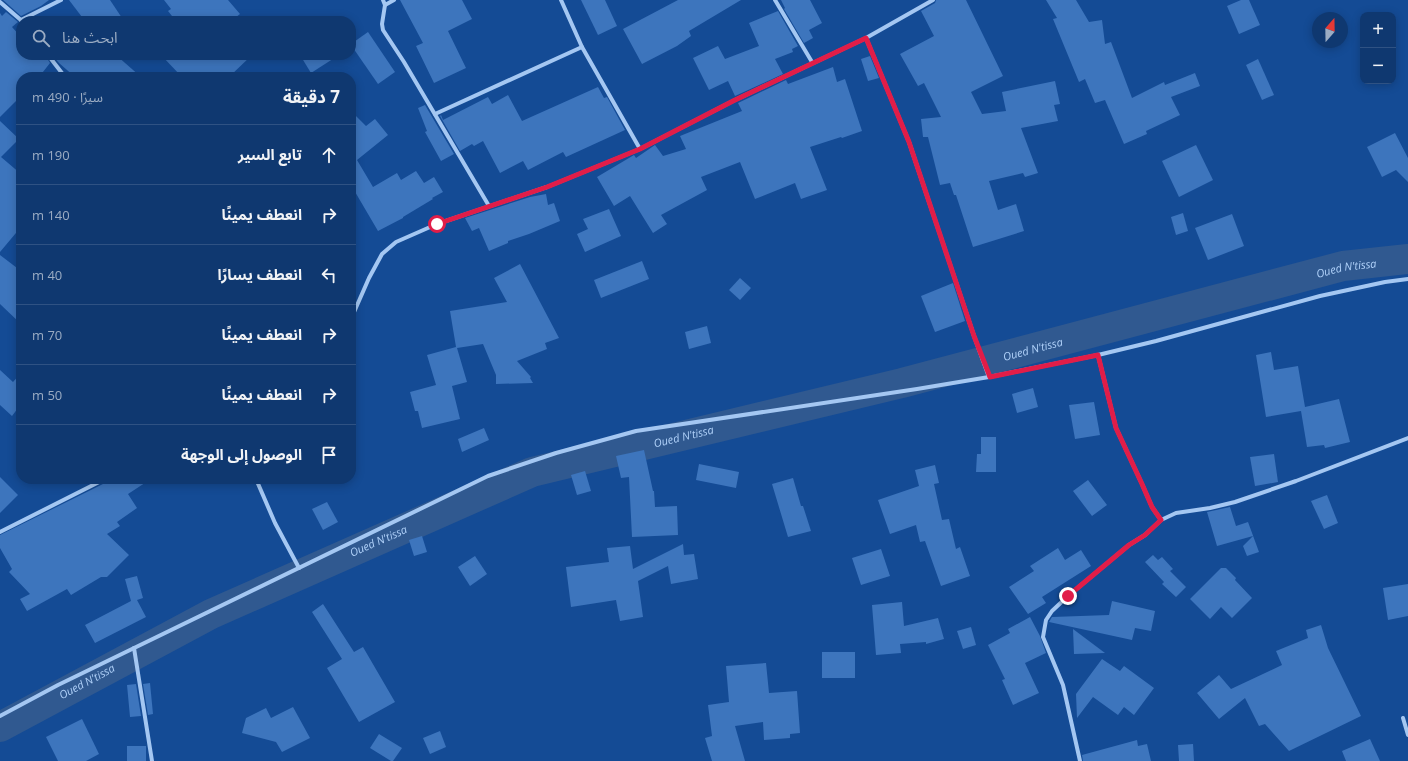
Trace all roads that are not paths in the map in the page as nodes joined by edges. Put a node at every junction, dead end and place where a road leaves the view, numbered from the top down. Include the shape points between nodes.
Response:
1 (61, 0) edge
2 (383, 0) edge
3 (394, 0) edge
4 (561, 0) edge
5 (775, 0) edge
6 (933, 0) edge
7 (0, 2) edge
8 (385, 5) junction
9 (17, 16) edge
10 (30, 16) edge
11 (866, 38) junction
12 (582, 47) junction
13 (52, 60) edge
14 (812, 62) junction
15 (61, 72) edge
16 (435, 114) junction
17 (640, 149) junction
18 (489, 206) junction
19 (1408, 279) edge
20 (356, 308) edge
21 (1098, 355) junction
22 (990, 377) junction
23 (1408, 438) edge
24 (95, 484) edge
25 (258, 484) edge
26 (1161, 520) junction
27 (0, 532) edge
28 (299, 568) junction
29 (134, 648) junction
30 (0, 716) edge
31 (1403, 718) dead end
32 (1408, 735) edge
33 (152, 761) edge
34 (1080, 761) edge

1 - 10 street
2 - 8 street
3 - 8 street
4 - 12 street
5 - 14 street
6 - 11 street
7 - 9 street
8 - 16 street via 383,30
11 - 14 street
11 - 22 street via 909,142
12 - 16 street
12 - 17 street
13 - 15 street
14 - 17 street
16 - 18 street
17 - 18 street via 547,187
18 - 20 street via 437,224 388,247 369,278
19 - 21 street via 1320,296
21 - 22 street
21 - 26 street via 1116,428 1152,507
22 - 28 street via 636,431 563,451 488,476
23 - 26 street via 1235,502 1176,513
24 - 27 street
25 - 28 street
26 - 34 street via 1068,596 1046,620 1043,637 1063,685
28 - 29 street
29 - 30 street
29 - 33 street
31 - 32 street

